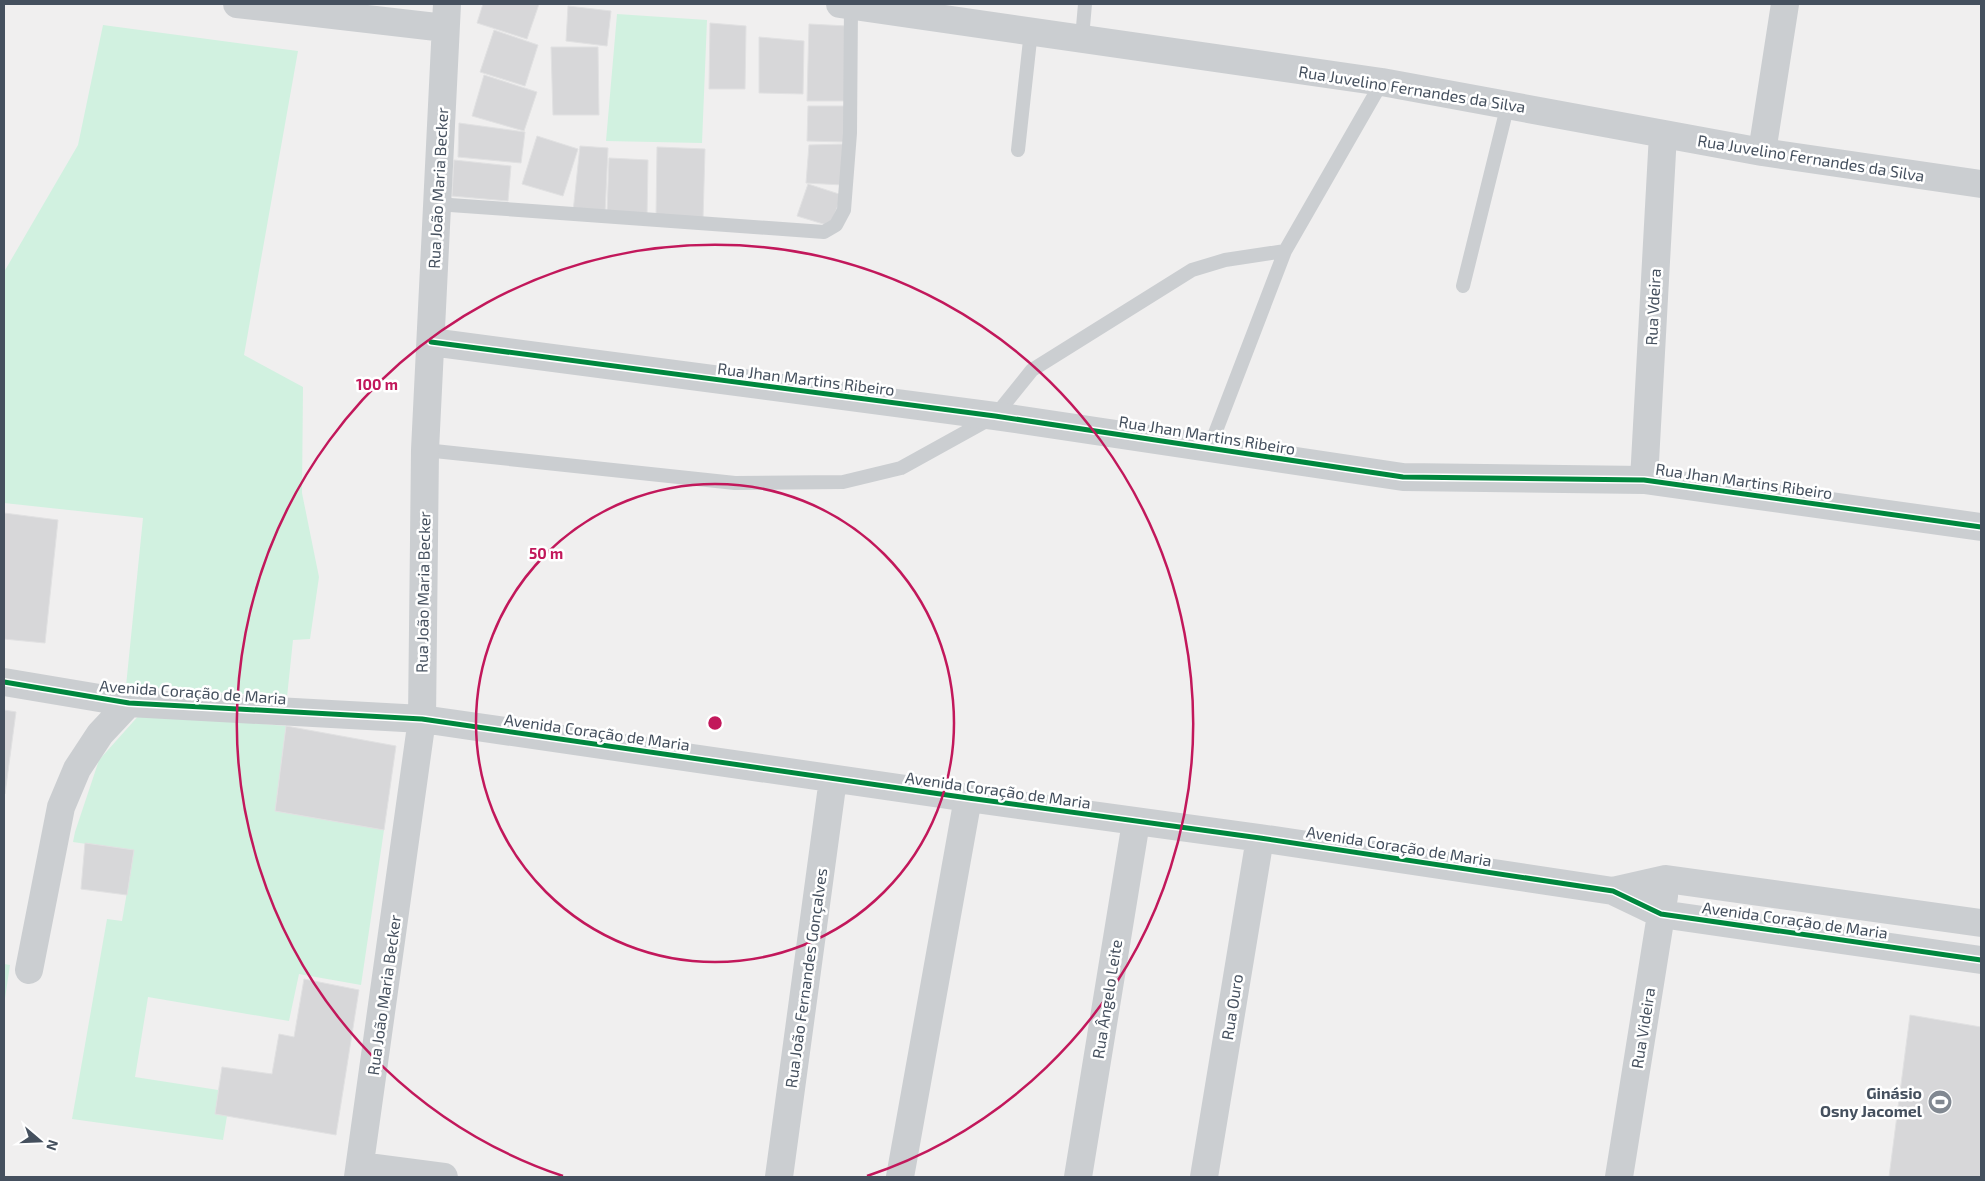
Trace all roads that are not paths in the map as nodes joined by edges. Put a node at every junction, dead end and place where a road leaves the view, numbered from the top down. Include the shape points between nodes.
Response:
1 (237, 4) edge
2 (845, 4) edge
3 (1084, 4) edge
4 (1785, 4) edge
5 (446, 16) edge
6 (1031, 32) junction
7 (1082, 38) junction
8 (1382, 82) junction
9 (1508, 104) junction
10 (1663, 134) junction
11 (1018, 150) dead end
12 (1762, 152) junction
13 (1981, 184) edge
14 (436, 204) junction
15 (1285, 250) junction
16 (1464, 286) dead end
17 (432, 342) junction
18 (995, 416) junction
19 (1209, 449) junction
20 (425, 450) junction
21 (1644, 480) junction
22 (1981, 527) edge
23 (4, 682) edge
24 (129, 703) junction
25 (422, 719) junction
26 (833, 779) junction
27 (968, 798) junction
28 (1136, 822) junction
29 (1260, 838) junction
30 (1666, 879) junction
31 (1613, 891) junction
32 (1661, 914) junction
33 (1981, 923) edge
34 (1981, 960) edge
35 (29, 970) dead end
36 (359, 1172) edge
37 (444, 1177) edge
38 (779, 1177) edge
39 (900, 1177) edge
40 (1078, 1177) edge
41 (1204, 1177) edge
42 (1619, 1177) edge

1 - 5 street
2 - 6 street, Rua Juvelino Fernandes da Silva
2 - 14 lane via 850,133 844,210 836,225 824,232
3 - 7 lane
4 - 12 street
5 - 14 street, Rua João Maria Becker
6 - 7 street, Rua Juvelino Fernandes da Silva
6 - 11 lane
7 - 8 street, Rua Juvelino Fernandes da Silva
8 - 9 street, Rua Juvelino Fernandes da Silva
8 - 15 lane
9 - 10 street, Rua Juvelino Fernandes da Silva
9 - 16 lane
10 - 12 street, Rua Juvelino Fernandes da Silva
10 - 21 street, Rua Vdeira
12 - 13 street, Rua Juvelino Fernandes da Silva
14 - 17 street, Rua João Maria Becker
15 - 18 lane via 1225,260 1192,270 1032,370
15 - 19 lane
17 - 18 street, Rua Jhan Martins Ribeiro
17 - 20 street, Rua João Maria Becker
18 - 19 street, Rua Jhan Martins Ribeiro
18 - 20 lane via 901,468 843,482 735,483
19 - 21 street, Rua Jhan Martins Ribeiro via 1403,477
20 - 25 street, Rua João Maria Becker
21 - 22 street, Rua Jhan Martins Ribeiro
23 - 24 street, Avenida Coração de Maria
24 - 25 street, Avenida Coração de Maria
24 - 35 street via 90,748 61,807
25 - 26 street, Avenida Coração de Maria
25 - 36 street, Rua João Maria Becker
26 - 27 street, Avenida Coração de Maria
26 - 38 street, Rua João Fernandes Gonçalves
27 - 28 street, Avenida Coração de Maria
27 - 39 street
28 - 29 street, Avenida Coração de Maria
28 - 40 street, Rua Ângelo Leite
29 - 31 street, Avenida Coração de Maria
29 - 41 street, Rua Ouro
30 - 31 street, Avenida Coração de Maria
30 - 32 street, Rua Videira
30 - 33 street, Avenida Coração de Maria
31 - 32 street, Avenida Coração de Maria
32 - 34 street, Avenida Coração de Maria
32 - 42 street, Rua Videira
36 - 37 street

